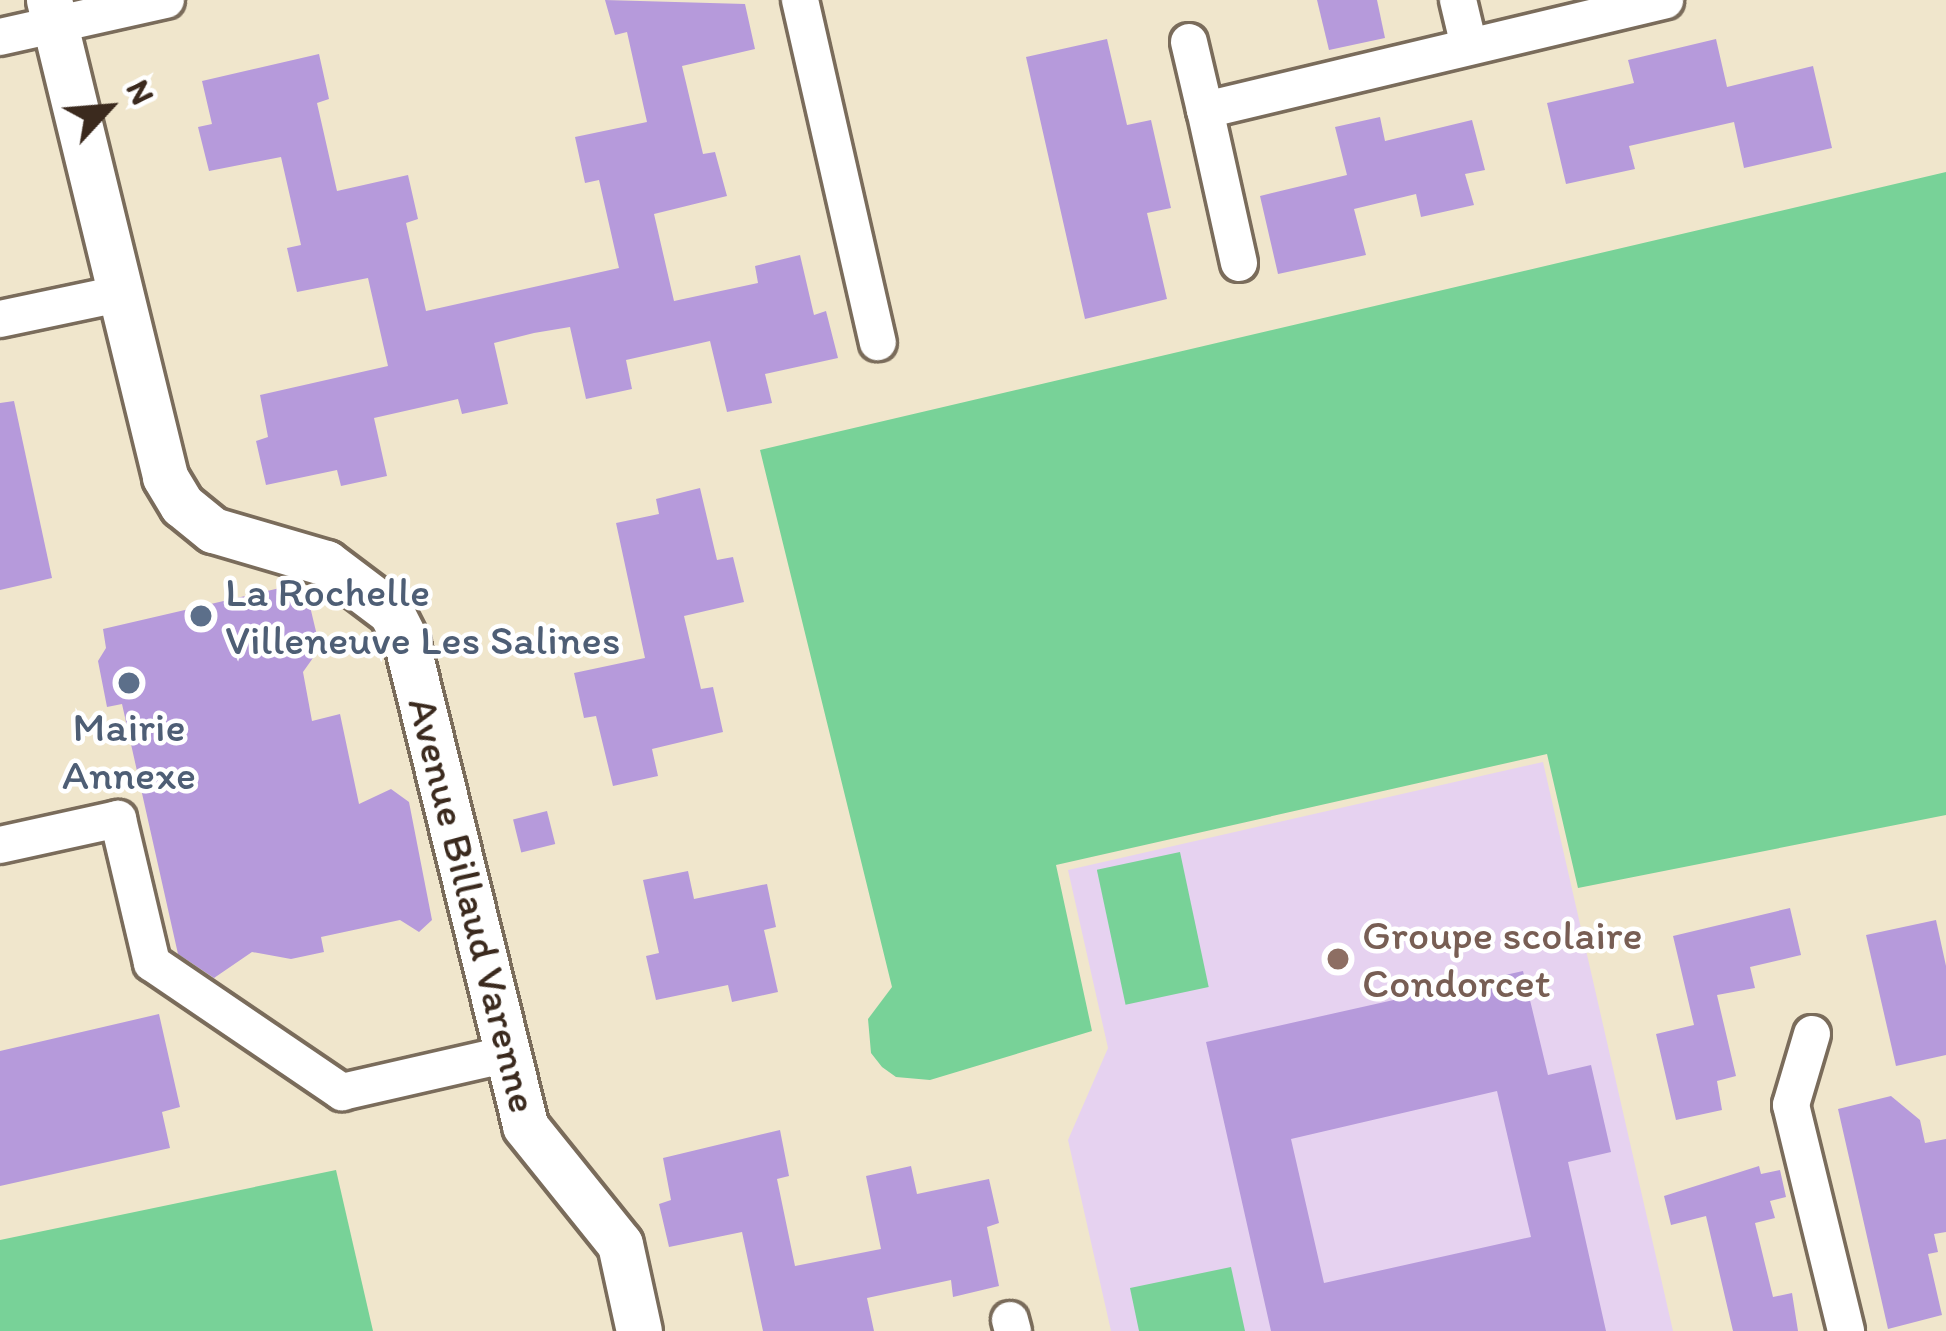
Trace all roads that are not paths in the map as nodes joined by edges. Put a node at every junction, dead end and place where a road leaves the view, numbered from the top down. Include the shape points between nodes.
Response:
1 (166, 0) edge
2 (800, 0) edge
3 (1458, 0) edge
4 (1665, 0) edge
5 (52, 12) edge
6 (0, 38) edge
7 (1189, 42) dead end
8 (1469, 46) junction
9 (1205, 110) junction
10 (1239, 262) dead end
11 (119, 294) junction
12 (0, 319) edge
13 (878, 342) dead end
14 (0, 845) edge
15 (1812, 1034) dead end
16 (504, 1054) junction
17 (639, 1331) edge
18 (1846, 1331) edge

1 - 5 street
2 - 13 street
3 - 8 street
4 - 8 street
5 - 6 street
5 - 11 street, Avenue Billaud Varenne
7 - 9 street
8 - 9 street
9 - 10 street
11 - 12 street
11 - 16 street, Avenue Billaud Varenne via 155,448 182,505 213,530 346,576 391,613 407,644
14 - 16 street via 118,819 152,963 342,1092
15 - 18 street via 1791,1105
16 - 17 street, Avenue Billaud Varenne via 525,1126 620,1244

